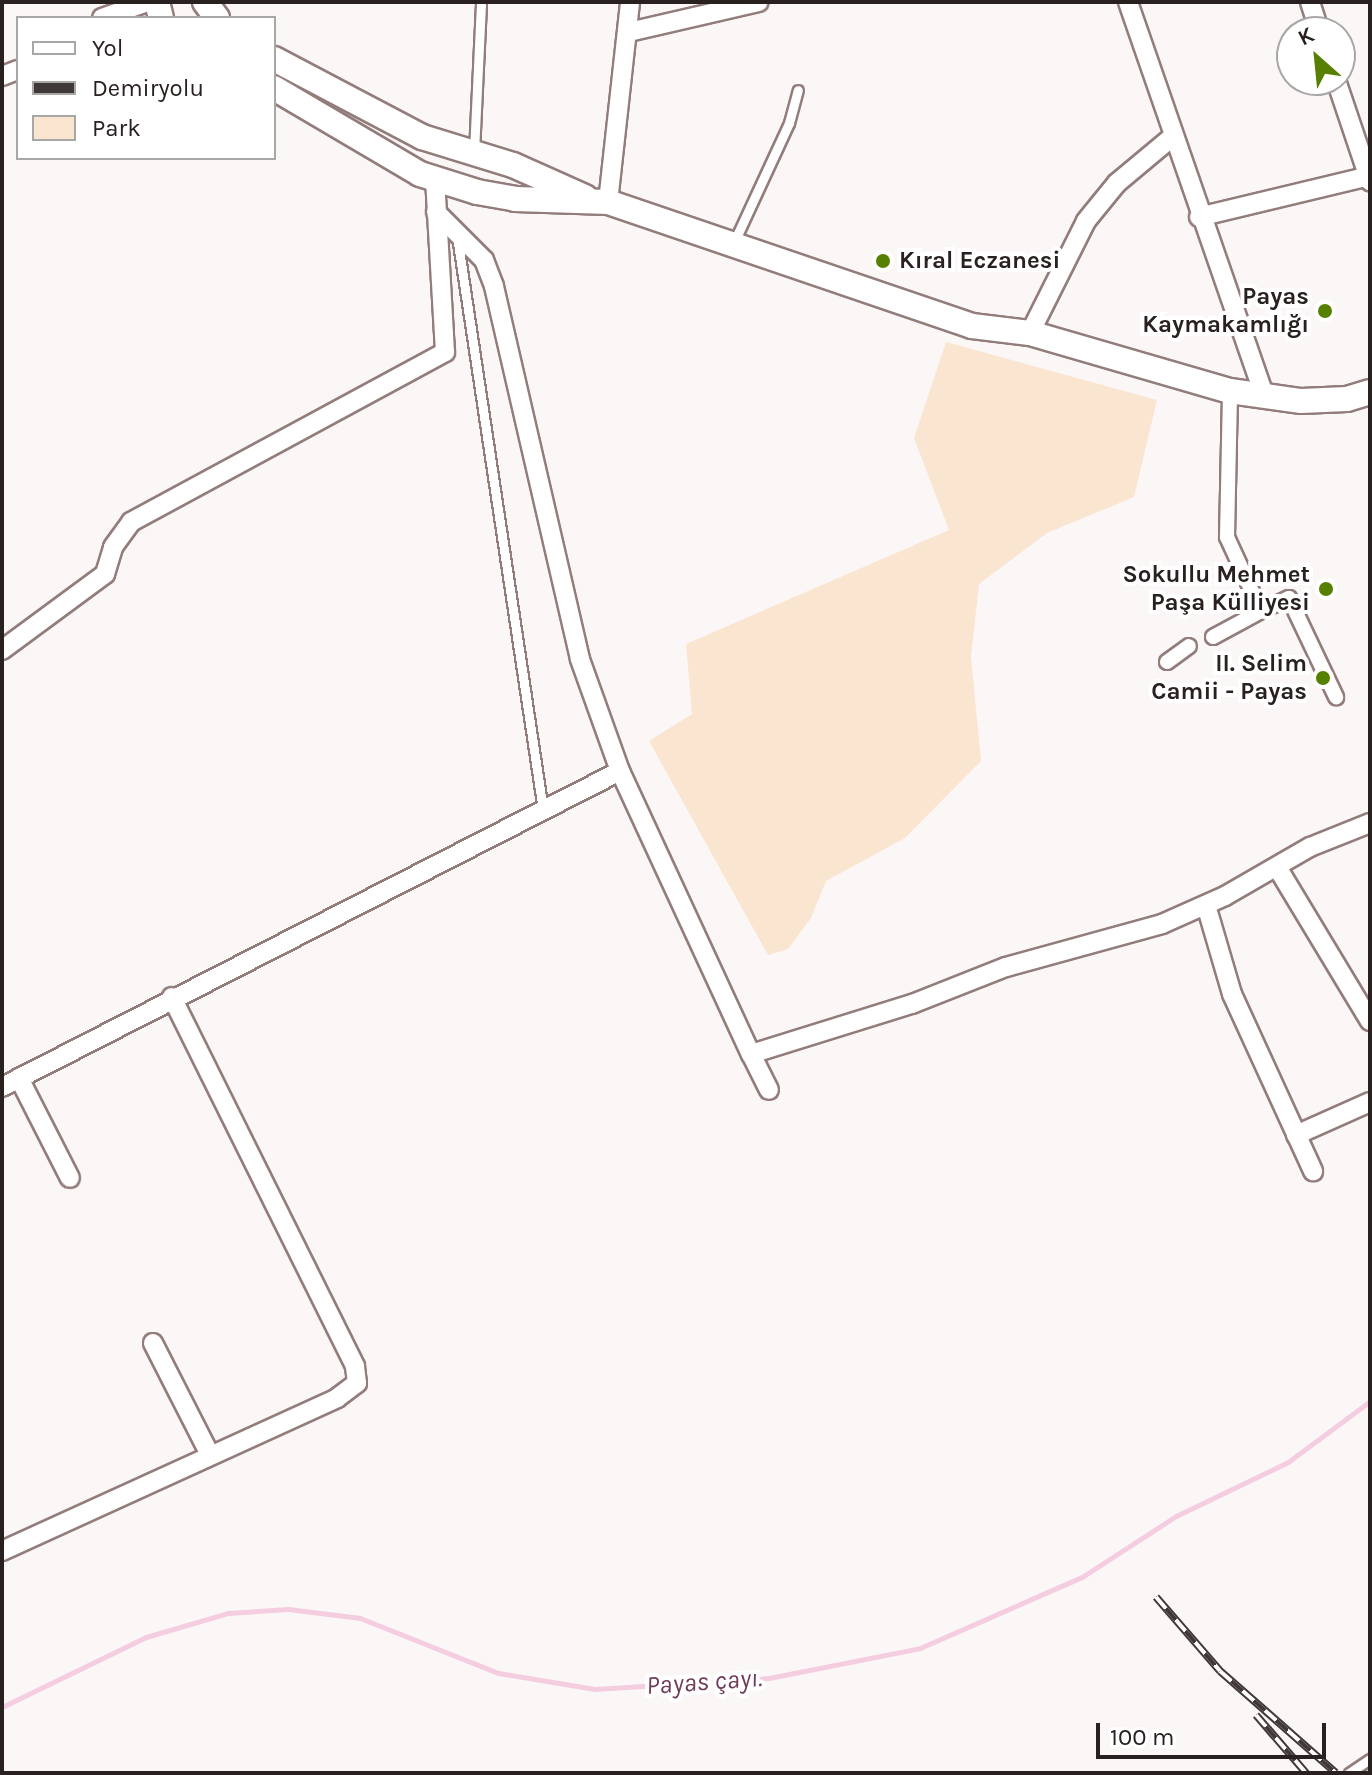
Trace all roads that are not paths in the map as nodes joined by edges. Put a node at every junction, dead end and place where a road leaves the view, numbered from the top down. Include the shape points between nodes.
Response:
1 (147, 2) edge
2 (481, 2) edge
3 (630, 2) edge
4 (759, 2) edge
5 (1128, 2) edge
6 (108, 16) edge
7 (629, 32) junction
8 (276, 60) edge
9 (276, 89) edge
10 (798, 90) dead end
11 (1341, 96) edge
12 (1172, 137) junction
13 (474, 155) junction
14 (1369, 178) edge
15 (435, 179) junction
16 (599, 201) junction
17 (436, 212) junction
18 (1199, 217) junction
19 (457, 231) junction
20 (733, 245) junction
21 (1030, 333) junction
22 (1230, 391) junction
23 (1263, 392) junction
24 (1370, 392) edge
25 (1261, 611) junction
26 (1213, 637) dead end
27 (1189, 646) dead end
28 (2, 650) edge
29 (1167, 662) dead end
30 (1336, 697) dead end
31 (620, 771) junction
32 (543, 810) junction
33 (1370, 823) edge
34 (1277, 867) junction
35 (1206, 905) junction
36 (172, 997) junction
37 (1370, 1021) edge
38 (751, 1054) junction
39 (19, 1078) junction
40 (2, 1087) edge
41 (769, 1090) dead end
42 (1370, 1102) edge
43 (1296, 1135) junction
44 (1313, 1171) dead end
45 (70, 1178) dead end
46 (153, 1343) dead end
47 (210, 1455) junction
48 (2, 1551) edge
49 (1370, 1759) edge
50 (1349, 1773) edge

1 - 6 street
2 - 13 lane
3 - 7 street
4 - 7 street
5 - 12 street
7 - 16 street
8 - 13 street via 422,137
9 - 15 street
10 - 20 lane via 789,123
11 - 14 street
12 - 18 street
12 - 21 street via 1117,183 1086,221
13 - 16 street via 513,165
14 - 18 street
15 - 16 street via 515,199
15 - 17 street
16 - 20 street
17 - 19 street
17 - 28 street via 445,352 131,522 113,547 105,574
18 - 23 street
19 - 31 street via 484,260 494,286 580,659
19 - 32 lane
20 - 21 street via 972,326
21 - 22 street
22 - 23 street
22 - 25 street via 1227,537
23 - 24 street via 1301,401
25 - 26 street
25 - 30 street via 1289,598
27 - 29 street
31 - 32 street
31 - 38 street
32 - 36 street
33 - 34 street
34 - 35 street
34 - 37 street
35 - 38 street via 1162,924 1006,967 912,1004
35 - 43 street via 1221,967
36 - 39 street
36 - 47 street via 355,1366 357,1383 337,1398
38 - 41 street
39 - 40 street
39 - 45 street
42 - 43 street
43 - 44 street
46 - 47 street
47 - 48 street
49 - 50 lane

